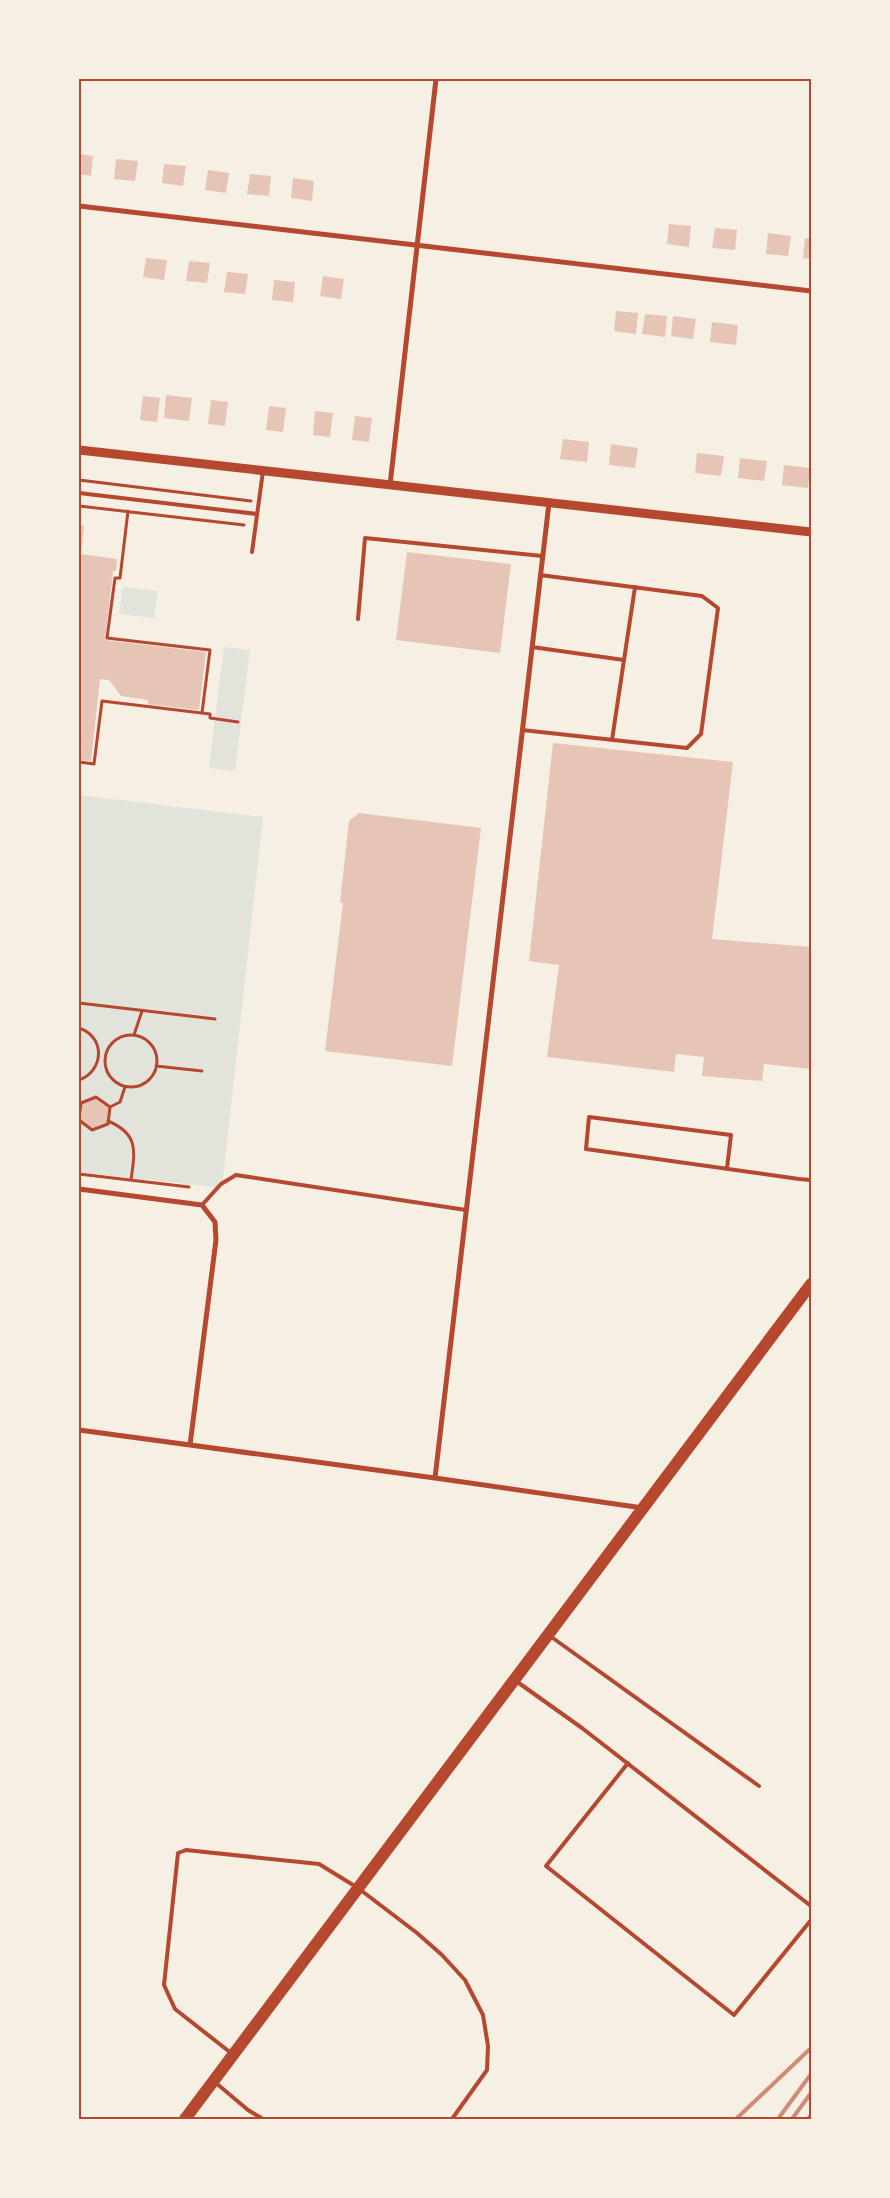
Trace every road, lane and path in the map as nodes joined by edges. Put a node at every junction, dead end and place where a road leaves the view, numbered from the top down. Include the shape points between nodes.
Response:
1 (436, 79) edge
2 (79, 206) edge
3 (417, 245) junction
4 (811, 291) edge
5 (79, 450) edge
6 (263, 471) junction
7 (79, 480) edge
8 (390, 485) junction
9 (79, 493) edge
10 (259, 502) junction
11 (548, 504) junction
12 (79, 506) edge
13 (128, 512) junction
14 (257, 514) junction
15 (244, 525) dead end
16 (811, 532) edge
17 (252, 552) dead end
18 (542, 556) junction
19 (540, 575) junction
20 (635, 587) junction
21 (358, 619) dead end
22 (532, 647) junction
23 (624, 660) junction
24 (202, 713) junction
25 (238, 722) dead end
26 (522, 730) junction
27 (612, 740) junction
28 (79, 762) edge
29 (79, 1004) edge
30 (142, 1011) junction
31 (216, 1019) dead end
32 (79, 1028) edge
33 (134, 1035) junction
34 (99, 1057) junction
35 (104, 1058) junction
36 (156, 1066) junction
37 (202, 1071) dead end
38 (79, 1080) edge
39 (125, 1087) junction
40 (80, 1102) edge
41 (110, 1107) junction
42 (79, 1119) edge
43 (108, 1121) junction
44 (727, 1168) junction
45 (79, 1174) edge
46 (130, 1180) junction
47 (811, 1180) edge
48 (189, 1186) dead end
49 (79, 1189) edge
50 (202, 1205) junction
51 (466, 1210) junction
52 (811, 1284) edge
53 (79, 1430) edge
54 (190, 1445) junction
55 (435, 1478) junction
56 (643, 1508) junction
57 (548, 1635) junction
58 (514, 1680) junction
59 (628, 1763) junction
60 (759, 1786) dead end
61 (358, 1888) junction
62 (811, 1906) edge
63 (811, 1920) edge
64 (233, 2055) junction
65 (214, 2081) junction
66 (185, 2119) edge
67 (264, 2119) edge
68 (452, 2119) edge

1 - 3 street
2 - 3 street
3 - 4 street
3 - 8 street
5 - 6 street
6 - 8 street
6 - 10 lane
7 - 10 path
8 - 11 street
9 - 14 lane
10 - 14 lane
11 - 16 street
11 - 18 street
12 - 13 path
13 - 15 path
13 - 24 path via 120,578 115,578 107,638 210,650
14 - 17 lane
18 - 19 street
18 - 21 lane via 365,538
19 - 20 lane
19 - 22 street
20 - 23 lane
20 - 27 lane via 702,596 718,608 701,734 687,748
22 - 23 lane
22 - 26 street
23 - 27 lane
24 - 25 path via 210,714 210,718
24 - 28 path via 102,701 94,764
26 - 27 lane
26 - 51 street
29 - 30 path
30 - 31 path
30 - 33 path
32 - 34 path via 95,1040
33 - 35 path via 118,1038 106,1050
33 - 36 path via 150,1043 155,1051
34 - 35 path
34 - 38 path via 92,1073
35 - 39 path via 112,1081
36 - 37 path
36 - 39 path via 145,1084
39 - 41 path via 120,1102
40 - 41 path via 96,1097
40 - 42 path
41 - 43 path
42 - 43 path via 92,1130 108,1124
43 - 46 path via 125,1131 133,1144
44 - 44 lane via 586,1149 590,1117 731,1135
44 - 47 lane
45 - 46 path
46 - 48 path
49 - 50 street
50 - 51 lane via 221,1184 236,1176
50 - 54 street via 215,1222 216,1240
51 - 55 street
52 - 56 main road
53 - 54 street
54 - 55 street
55 - 56 street
56 - 57 main road
57 - 58 main road
57 - 60 lane
58 - 59 lane
58 - 61 main road
59 - 62 lane
59 - 63 lane via 546,1866 734,2015
61 - 64 main road
61 - 64 lane via 319,1864 186,1850 178,1853 164,1985 174,2009
61 - 68 lane via 442,1955 465,1980 483,2015 488,2046 487,2070
64 - 65 main road
65 - 66 main road
65 - 67 lane via 248,2110

